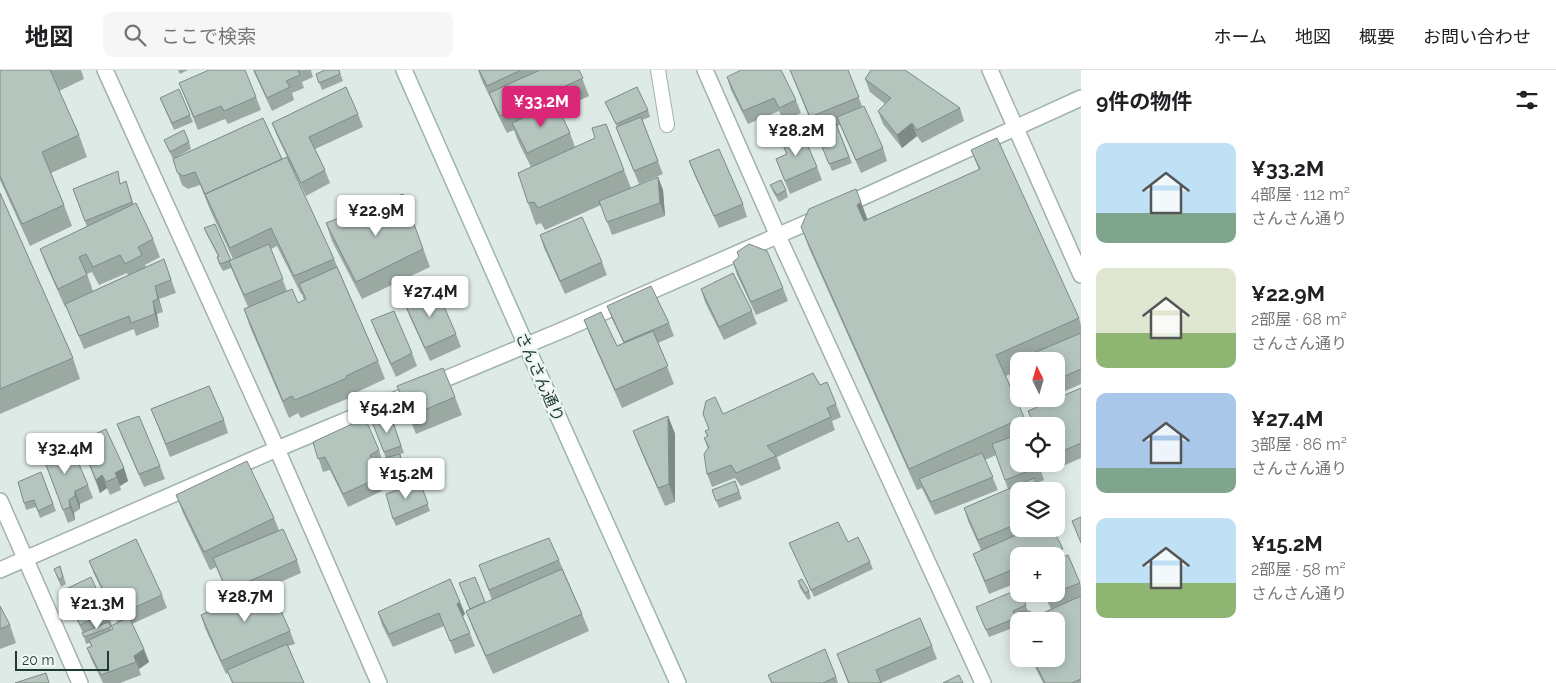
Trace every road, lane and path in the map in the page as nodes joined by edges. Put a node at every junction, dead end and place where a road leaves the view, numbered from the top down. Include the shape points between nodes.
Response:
1 (105, 70) edge
2 (404, 70) edge
3 (658, 70) edge
4 (704, 70) edge
5 (990, 70) edge
6 (1081, 98) edge
7 (668, 125) dead end
8 (1016, 129) junction
9 (778, 236) junction
10 (1081, 275) edge
11 (526, 345) junction
12 (277, 449) junction
13 (0, 501) edge
14 (26, 559) junction
15 (0, 570) edge
16 (80, 683) edge
17 (379, 683) edge
18 (678, 683) edge
19 (983, 683) edge

1 - 12 street
2 - 11 street, さんさん通り
3 - 7 lane
4 - 9 street
5 - 8 street
6 - 8 street
8 - 9 street
8 - 10 street
9 - 11 street
9 - 19 street
11 - 12 street
11 - 18 street, さんさん通り
12 - 14 street
12 - 17 street
13 - 14 street
14 - 15 street
14 - 16 street

